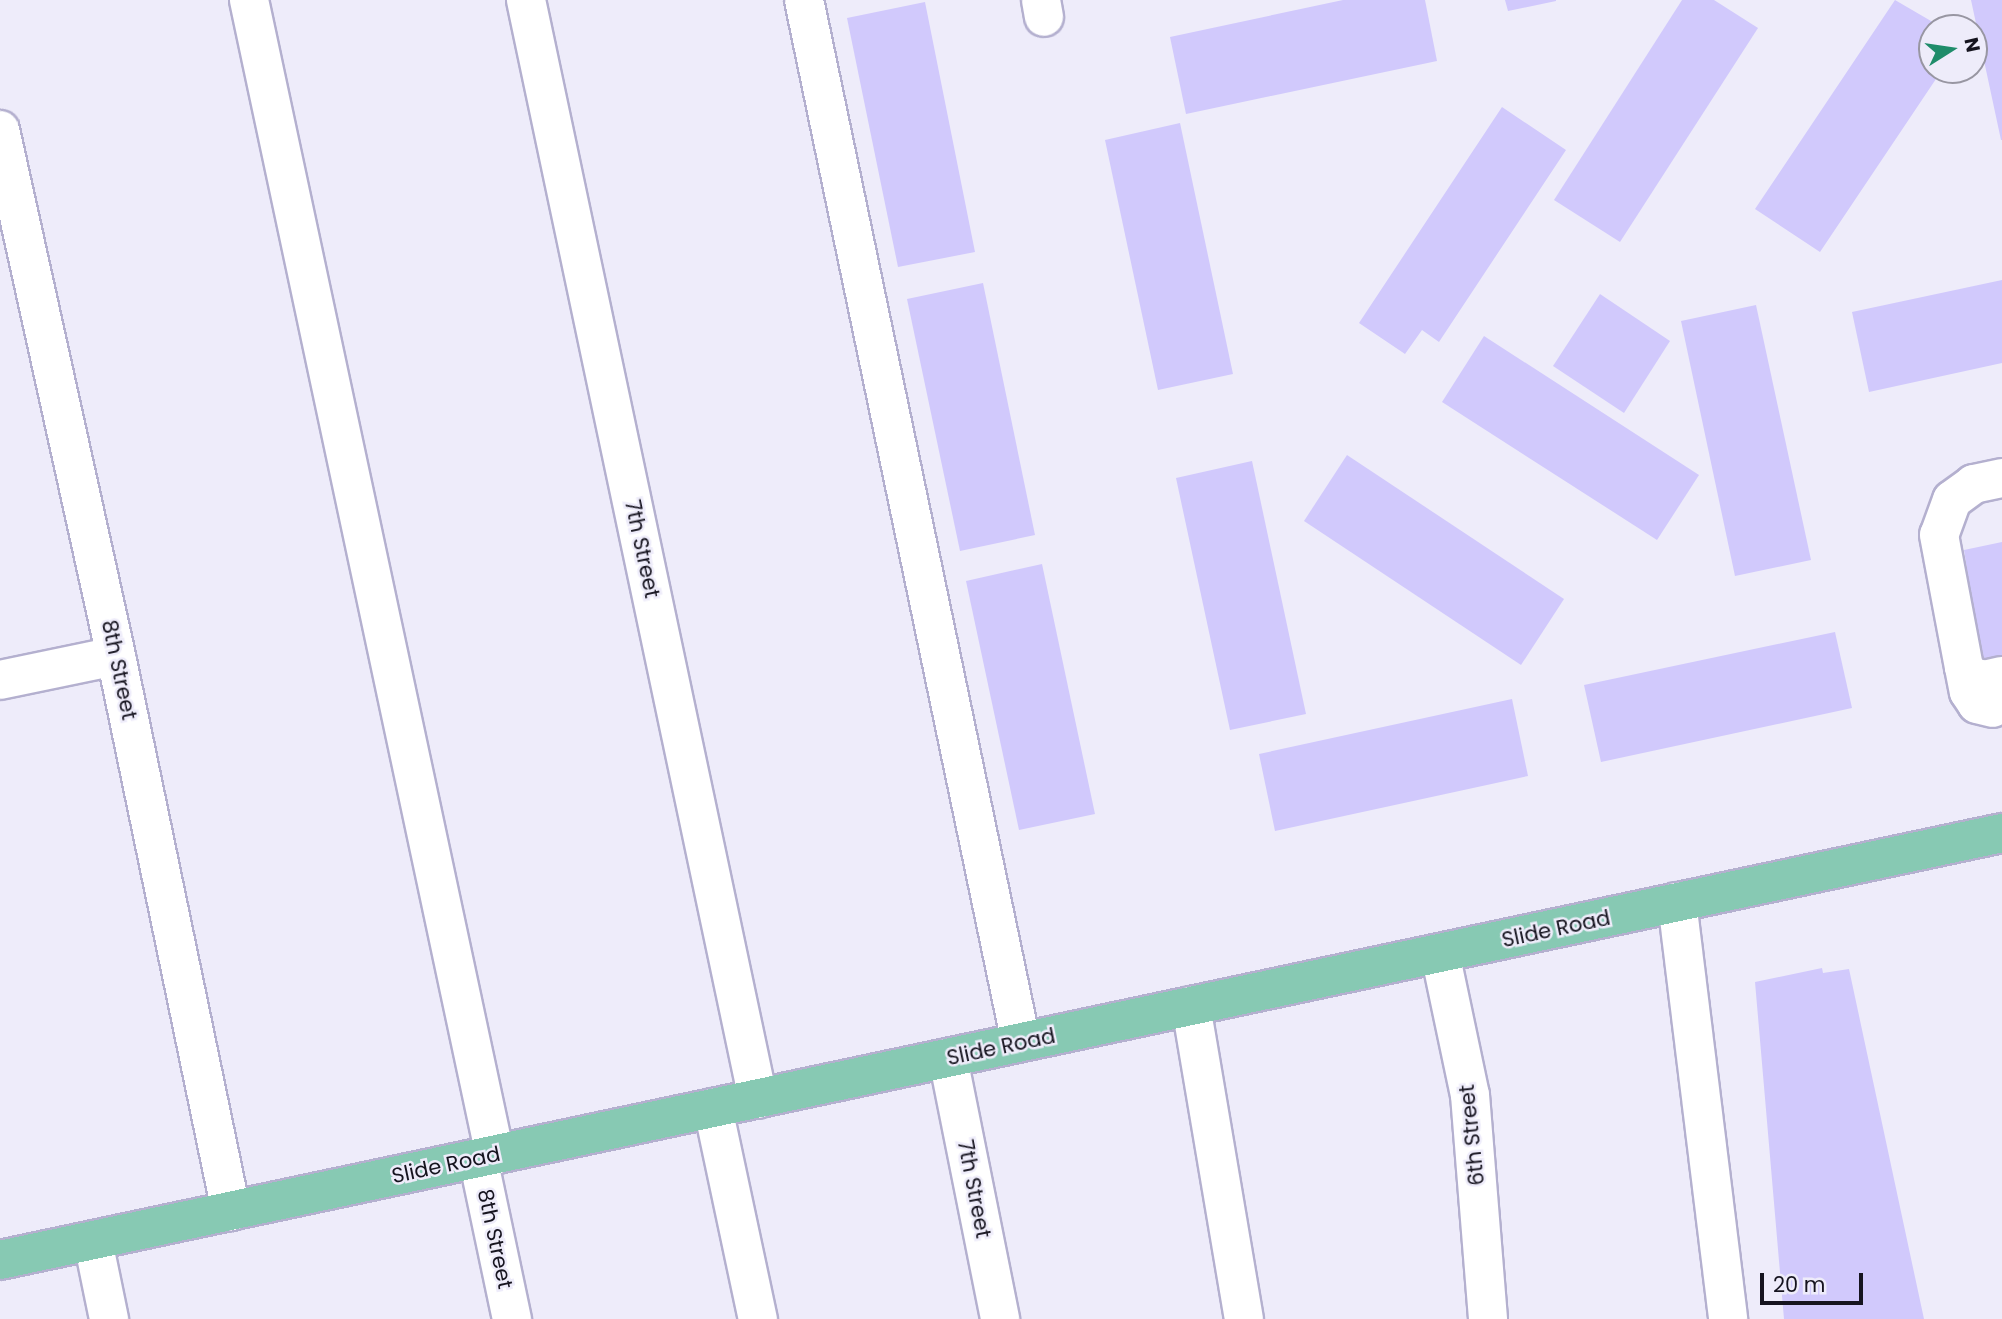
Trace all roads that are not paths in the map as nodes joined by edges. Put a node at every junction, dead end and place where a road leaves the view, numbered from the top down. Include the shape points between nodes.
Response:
1 (249, 0) edge
2 (526, 0) edge
3 (804, 0) edge
4 (0, 130) edge
5 (2002, 478) edge
6 (116, 656) junction
7 (0, 681) edge
8 (1998, 692) edge
9 (2002, 833) edge
10 (1677, 902) junction
11 (1440, 953) junction
12 (1191, 1006) junction
13 (1021, 1042) junction
14 (948, 1058) junction
15 (758, 1099) junction
16 (713, 1108) junction
17 (486, 1156) junction
18 (231, 1211) junction
19 (93, 1241) junction
20 (0, 1260) edge
21 (109, 1319) edge
22 (512, 1319) edge
23 (758, 1319) edge
24 (1000, 1319) edge
25 (1244, 1319) edge
26 (1488, 1319) edge
27 (1728, 1319) edge

1 - 17 street, 8th Street
2 - 15 street, 7th Street
3 - 13 street
4 - 6 street, 8th Street
5 - 8 street via 1974,484 1952,500 1942,517 1940,557 1969,692 1977,704
6 - 7 street
6 - 18 street, 8th Street
9 - 10 main road, Slide Road
10 - 11 main road, Slide Road
10 - 27 street
11 - 12 main road, Slide Road
11 - 26 street, 6th Street via 1471,1095
12 - 13 main road, Slide Road
12 - 25 street
13 - 14 main road, Slide Road
14 - 15 main road, Slide Road
14 - 24 street, 7th Street
15 - 16 main road, Slide Road
16 - 17 main road, Slide Road
16 - 23 street
17 - 18 main road, Slide Road
17 - 22 street, 8th Street
18 - 19 main road, Slide Road
19 - 20 main road, Slide Road
19 - 21 street

